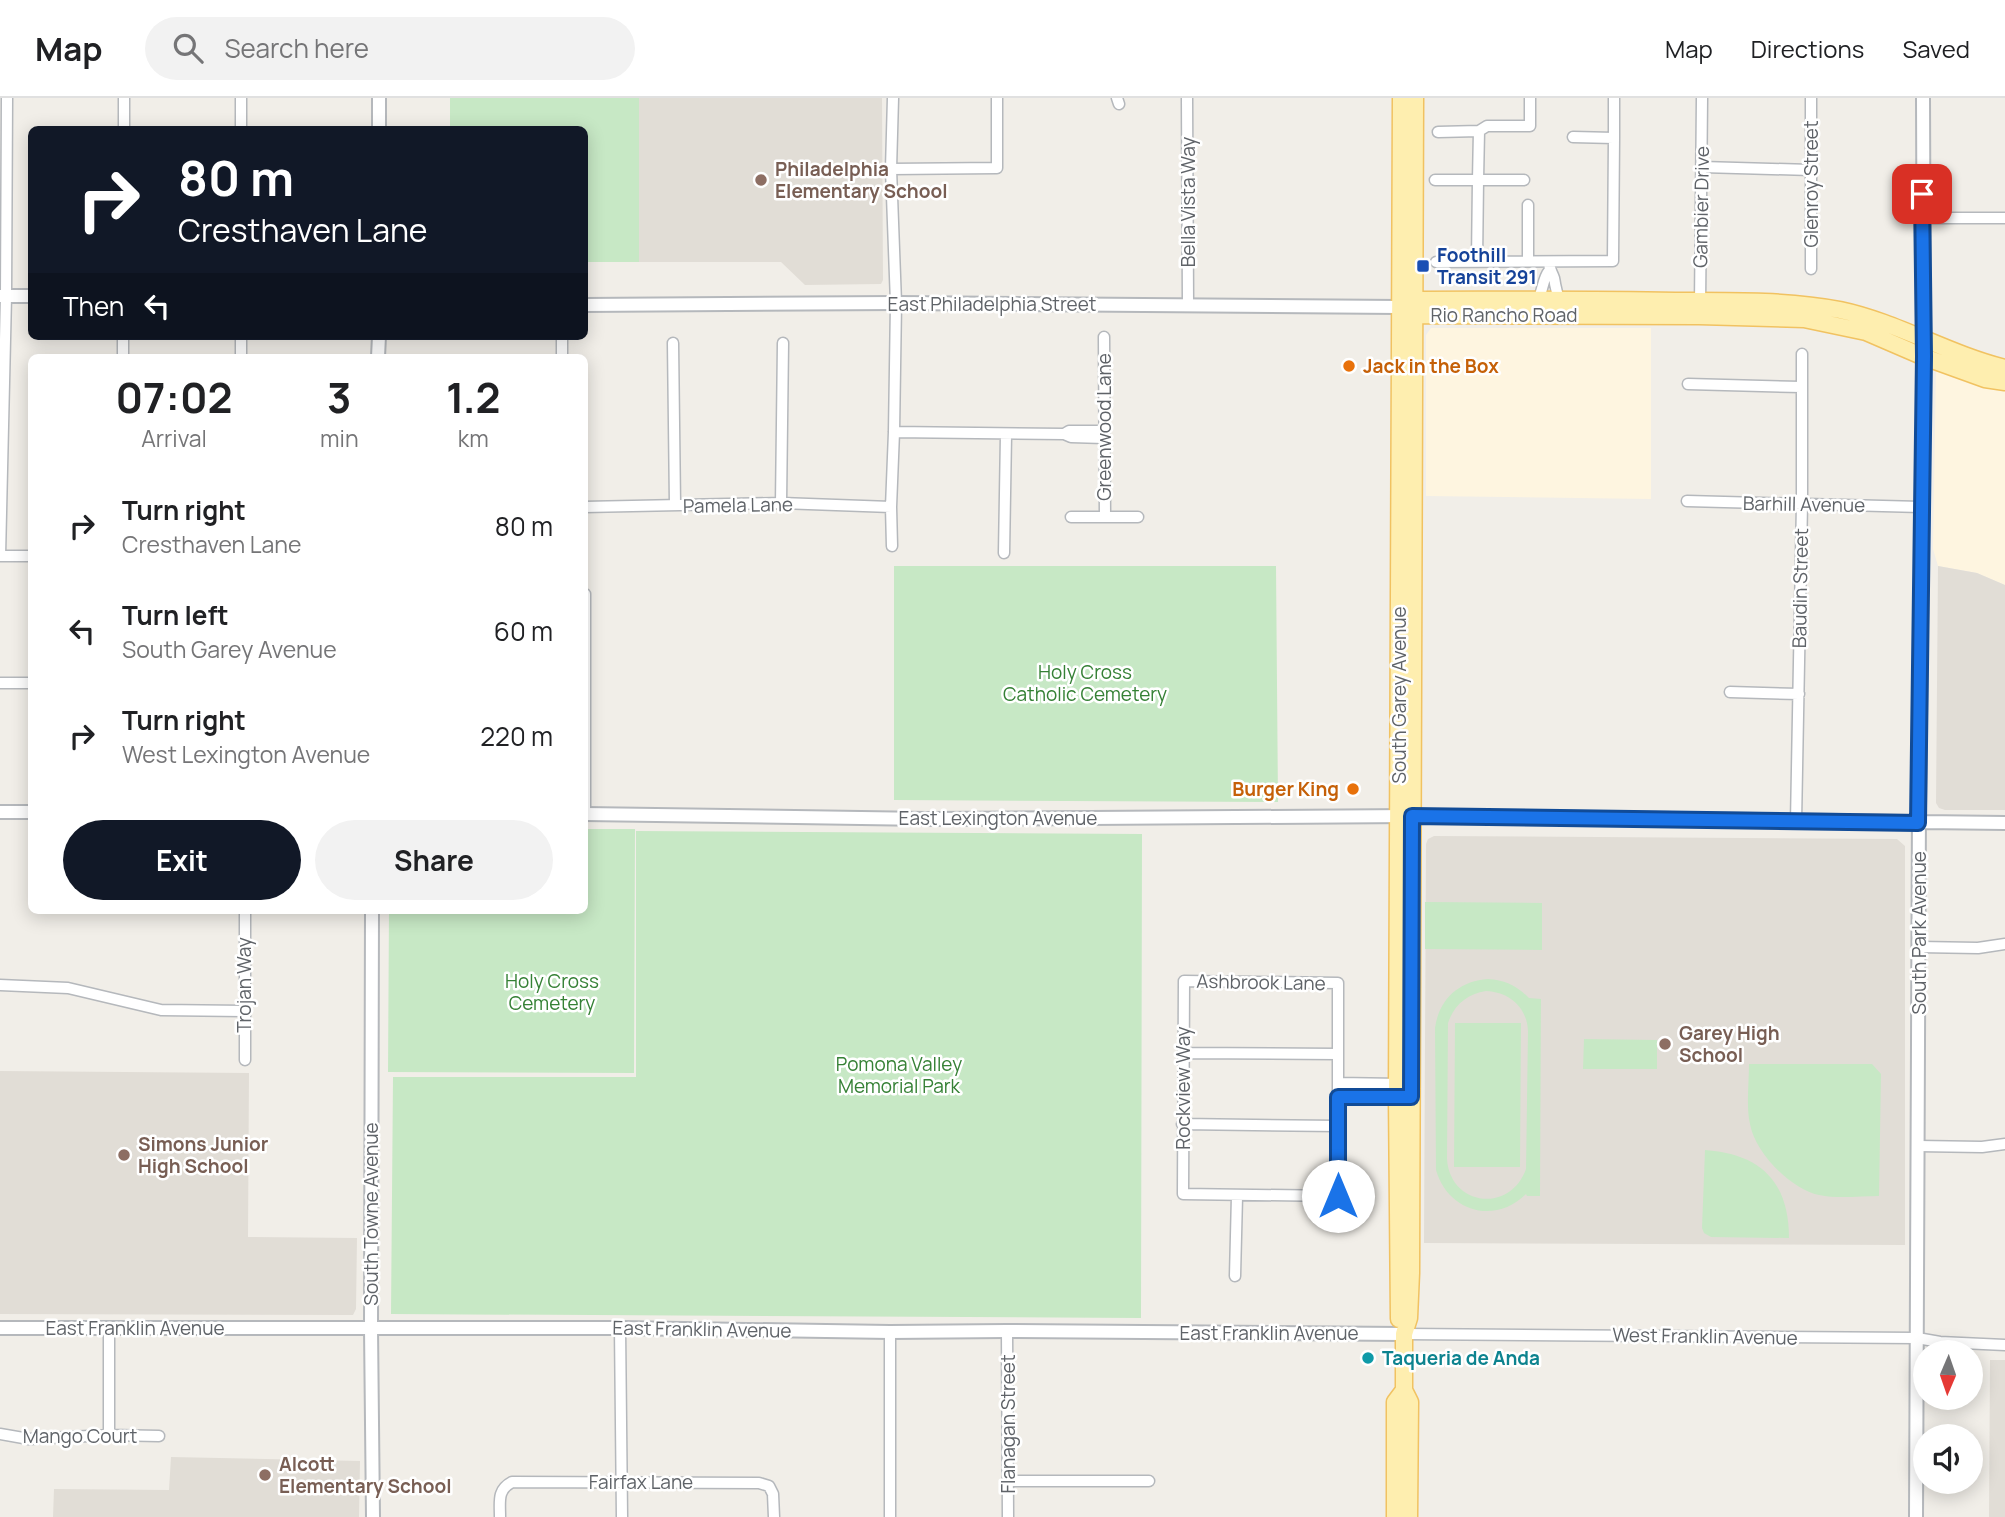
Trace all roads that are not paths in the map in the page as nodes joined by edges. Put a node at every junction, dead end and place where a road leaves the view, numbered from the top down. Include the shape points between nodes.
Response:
1 (7, 98) edge
2 (124, 98) edge
3 (241, 98) edge
4 (380, 98) edge
5 (892, 98) edge
6 (997, 98) edge
7 (1188, 98) edge
8 (1401, 98) edge
9 (1415, 98) edge
10 (1530, 98) edge
11 (1614, 98) edge
12 (1702, 98) edge
13 (1811, 98) edge
14 (1923, 98) edge
15 (124, 126) edge
16 (241, 126) edge
17 (379, 126) edge
18 (1479, 131) junction
19 (1438, 132) dead end
20 (1573, 137) dead end
21 (1614, 138) junction
22 (1702, 167) junction
23 (891, 169) junction
24 (1811, 170) junction
25 (1435, 180) dead end
26 (1478, 180) junction
27 (1524, 180) dead end
28 (1528, 205) dead end
29 (2005, 218) edge
30 (1922, 219) junction
31 (1528, 261) junction
32 (1436, 262) dead end
33 (1477, 262) junction
34 (1549, 266) junction
35 (1811, 269) dead end
36 (3, 296) edge
37 (28, 296) edge
38 (1560, 300) junction
39 (1588, 300) junction
40 (896, 303) junction
41 (588, 305) edge
42 (1188, 305) junction
43 (1410, 307) junction
44 (1541, 307) junction
45 (1644, 308) junction
46 (1700, 308) junction
47 (1104, 337) dead end
48 (673, 343) dead end
49 (783, 343) dead end
50 (1924, 348) junction
51 (1802, 354) dead end
52 (2005, 368) edge
53 (2005, 382) edge
54 (1688, 384) dead end
55 (1801, 387) junction
56 (894, 432) junction
57 (1104, 434) junction
58 (1006, 435) junction
59 (1686, 501) dead end
60 (781, 503) junction
61 (1802, 503) junction
62 (675, 505) junction
63 (588, 507) edge
64 (891, 507) junction
65 (1921, 507) junction
66 (1071, 517) dead end
67 (1105, 517) junction
68 (1138, 517) dead end
69 (892, 546) dead end
70 (1004, 553) dead end
71 (0, 556) edge
72 (28, 556) edge
73 (0, 683) edge
74 (28, 683) edge
75 (1730, 692) dead end
76 (1799, 694) junction
77 (0, 812) edge
78 (28, 812) edge
79 (588, 814) edge
80 (1405, 816) junction
81 (1796, 822) junction
82 (1918, 823) junction
83 (2005, 823) edge
84 (244, 914) edge
85 (372, 914) edge
86 (2005, 944) edge
87 (1919, 947) junction
88 (1184, 981) joint
89 (0, 985) edge
90 (244, 1010) junction
91 (1183, 1053) junction
92 (1338, 1054) junction
93 (245, 1059) dead end
94 (1338, 1083) junction
95 (1404, 1091) junction
96 (1338, 1097) junction
97 (1182, 1124) junction
98 (1338, 1126) junction
99 (2005, 1144) edge
100 (1918, 1146) junction
101 (1237, 1196) junction
102 (1235, 1276) dead end
103 (109, 1327) junction
104 (0, 1328) edge
105 (370, 1328) junction
106 (621, 1328) junction
107 (1007, 1331) junction
108 (890, 1332) junction
109 (1404, 1334) junction
110 (1917, 1338) junction
111 (2005, 1345) edge
112 (1404, 1390) junction
113 (0, 1434) edge
114 (109, 1435) junction
115 (159, 1436) dead end
116 (1009, 1480) junction
117 (1149, 1481) dead end
118 (622, 1482) junction
119 (373, 1517) edge
120 (500, 1517) edge
121 (622, 1517) edge
122 (774, 1517) edge
123 (890, 1517) edge
124 (1008, 1517) edge
125 (1395, 1517) edge
126 (1409, 1517) edge
127 (1916, 1517) edge

1 - 36 street
2 - 15 street
3 - 16 street
4 - 17 street
5 - 23 street
6 - 23 street via 997,169
7 - 42 street, Bella Vista Way
8 - 43 main road, South Garey Avenue
9 - 43 main road, South Garey Avenue
10 - 18 street via 1530,126 1487,126
11 - 21 street
12 - 22 street, Gambier Drive
13 - 24 street, Glenroy Street
14 - 30 street, South Park Avenue
18 - 19 street
18 - 26 street
20 - 21 street
21 - 34 street via 1613,261
22 - 24 street
22 - 46 street, Gambier Drive
23 - 40 street
24 - 35 street, Glenroy Street
25 - 26 street
26 - 27 street
26 - 33 street
28 - 31 street
29 - 30 street
30 - 50 street, South Park Avenue
31 - 33 street
31 - 34 street
32 - 33 street
34 - 38 street
34 - 44 street
36 - 37 street
36 - 71 street
38 - 39 main road, Rio Rancho Road
38 - 44 main road, Rio Rancho Road
39 - 44 main road via 1574,306
39 - 45 main road, Rio Rancho Road
40 - 41 street, East Philadelphia Street
40 - 42 street, East Philadelphia Street
40 - 56 street
42 - 43 street, East Philadelphia Street
43 - 44 main road, Rio Rancho Road
43 - 80 main road, South Garey Avenue
44 - 45 main road, Rio Rancho Road
45 - 46 main road, Rio Rancho Road
46 - 50 main road, Rio Rancho Road via 1804,319
47 - 57 street, Greenwood Lane
48 - 62 street
49 - 60 street
50 - 52 main road, Rio Rancho Road
50 - 53 main road, Rio Rancho Road via 1985,379
50 - 65 street, South Park Avenue
51 - 55 street, Baudin Street
54 - 55 street
55 - 61 street, Baudin Street
56 - 58 street
56 - 64 street
57 - 58 street
57 - 67 street, Greenwood Lane
58 - 70 street
59 - 61 street, Barhill Avenue
60 - 62 street, Pamela Lane
60 - 64 street, Pamela Lane
61 - 65 street, Barhill Avenue
61 - 76 street, Baudin Street
62 - 63 street, Pamela Lane
64 - 69 street
65 - 82 street, South Park Avenue
66 - 67 street
67 - 68 street
71 - 72 street
73 - 74 street
75 - 76 street
76 - 81 street, Baudin Street
77 - 78 street
79 - 80 street, East Lexington Avenue via 927,819
80 - 81 street, East Lexington Avenue
80 - 95 main road, South Garey Avenue
81 - 82 street, East Lexington Avenue
82 - 83 street, East Lexington Avenue
82 - 87 street, South Park Avenue
84 - 90 street, Trojan Way
85 - 105 street, South Towne Avenue
86 - 87 street
87 - 100 street, South Park Avenue
88 - 91 street, Rockview Way
88 - 92 street, Ashbrook Lane via 1338,983
89 - 90 street via 68,988 160,1010
90 - 93 street, Trojan Way
91 - 92 street
91 - 97 street, Rockview Way
92 - 94 street
94 - 95 street
94 - 96 street
95 - 96 street
95 - 109 main road, South Garey Avenue via 1411,1273
96 - 98 street
97 - 98 street
97 - 101 street, Rockview Way via 1183,1194
98 - 101 street via 1338,1196
99 - 100 street
100 - 110 street, South Park Avenue
101 - 102 street
103 - 104 street, East Franklin Avenue
103 - 105 street, East Franklin Avenue
103 - 114 street
105 - 106 street, East Franklin Avenue
105 - 119 street, South Towne Avenue
106 - 108 street, East Franklin Avenue
106 - 118 street
107 - 108 street, East Franklin Avenue
107 - 109 street, East Franklin Avenue
107 - 116 street, Flanagan Street
108 - 123 street
109 - 110 street, West Franklin Avenue
109 - 112 main road, South Garey Avenue
110 - 111 street, West Franklin Avenue
110 - 127 street, South Park Avenue
112 - 125 main road, South Garey Avenue via 1395,1402
112 - 126 main road, South Garey Avenue via 1410,1402
113 - 114 street, Mango Court via 29,1439
114 - 115 street, Mango Court
116 - 117 street
116 - 124 street, Flanagan Street
118 - 120 street, Fairfax Lane via 512,1482 499,1495
118 - 121 street
118 - 122 street, Fairfax Lane via 759,1483 773,1493

